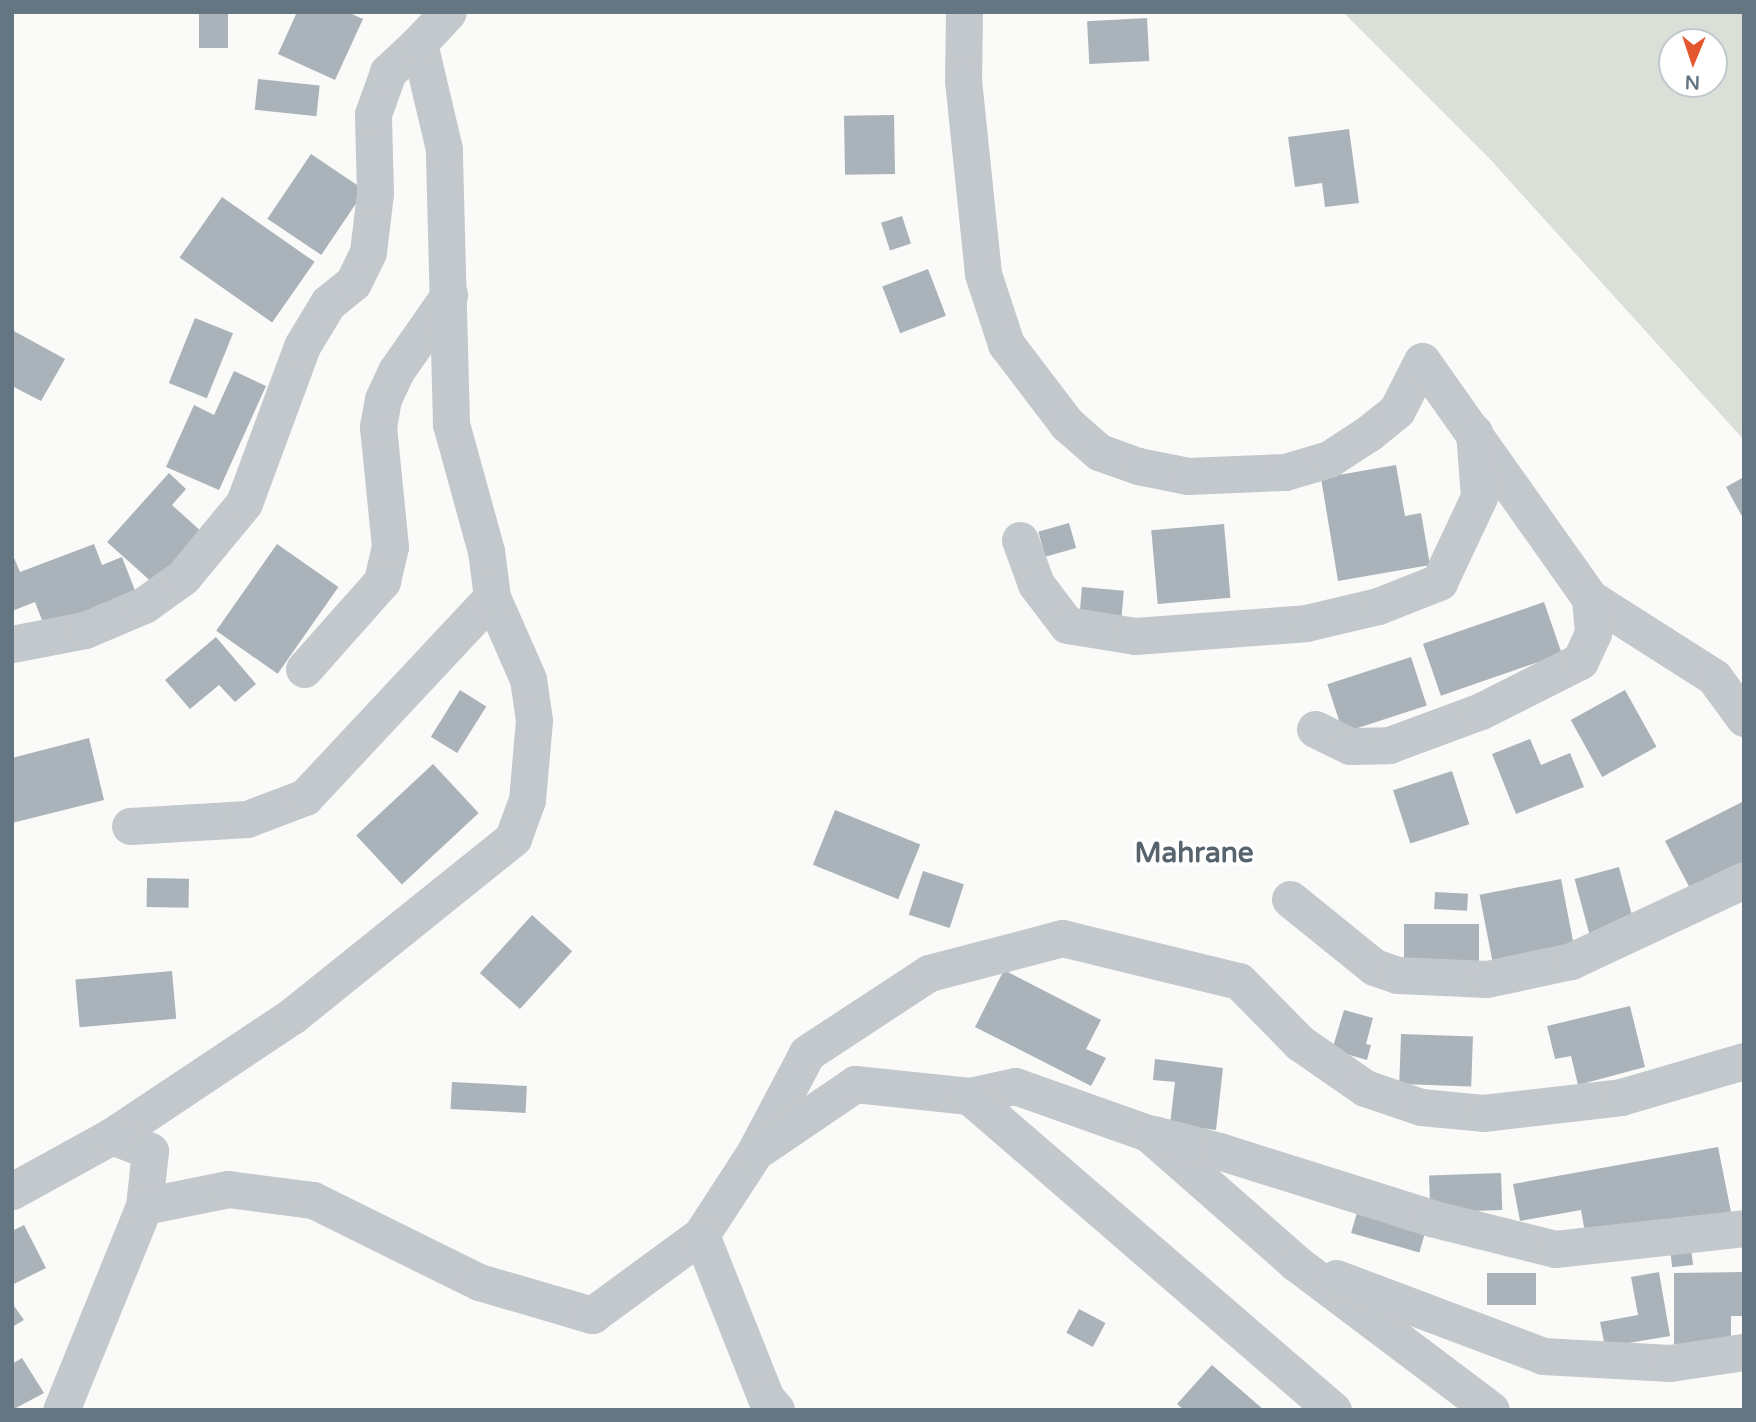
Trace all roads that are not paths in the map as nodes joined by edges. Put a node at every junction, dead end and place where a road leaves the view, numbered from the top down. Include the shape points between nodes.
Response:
1 (448, 12) edge
2 (964, 12) edge
3 (419, 43) junction
4 (450, 294) junction
5 (1474, 431) junction
6 (1020, 540) dead end
7 (492, 597) junction
8 (1590, 598) junction
9 (12, 644) edge
10 (304, 669) dead end
11 (1744, 718) edge
12 (1315, 729) dead end
13 (130, 826) dead end
14 (1744, 880) edge
15 (1290, 899) dead end
16 (1744, 1061) edge
17 (969, 1097) junction
18 (1148, 1133) junction
19 (112, 1136) junction
20 (755, 1152) junction
21 (12, 1191) edge
22 (144, 1206) junction
23 (1744, 1228) edge
24 (701, 1235) junction
25 (1296, 1263) junction
26 (1744, 1352) edge
27 (61, 1410) edge
28 (776, 1410) edge
29 (1333, 1410) edge
30 (1491, 1410) edge

1 - 3 street
2 - 5 street via 963,80 982,274 1006,344 1067,424 1099,452 1188,476 1284,472 1329,459 1369,433 1397,410 1422,361
3 - 4 street via 444,149
3 - 9 street via 388,72 373,114 375,193 368,251 353,283 328,303 302,345 244,503 183,577 144,605 85,630
4 - 7 street via 446,342 451,424 486,551
4 - 10 street via 396,372 383,399 378,427 390,547 382,581
5 - 6 street via 1479,497 1439,582 1378,606 1306,623 1135,636 1068,625 1036,584
5 - 8 street
7 - 13 street via 305,797 247,819
7 - 19 street via 528,679 534,720 527,800 513,838 292,1016
8 - 11 street via 1714,677
8 - 12 street via 1593,633 1580,660 1482,711 1388,745 1350,746
14 - 15 street via 1572,961 1488,978 1397,975 1374,967
16 - 20 street via 1621,1097 1483,1113 1421,1107 1365,1088 1300,1043 1239,981 1062,938 929,973 807,1053
17 - 18 street via 1015,1086
17 - 20 street via 855,1084
17 - 29 street
18 - 23 street via 1444,1222 1555,1249
18 - 25 street
19 - 21 street
19 - 22 street via 150,1151
20 - 24 street
22 - 24 street via 228,1189 313,1200 479,1282 592,1315
22 - 27 street
24 - 28 street via 766,1398
25 - 26 street via 1543,1356 1670,1363
25 - 30 street

